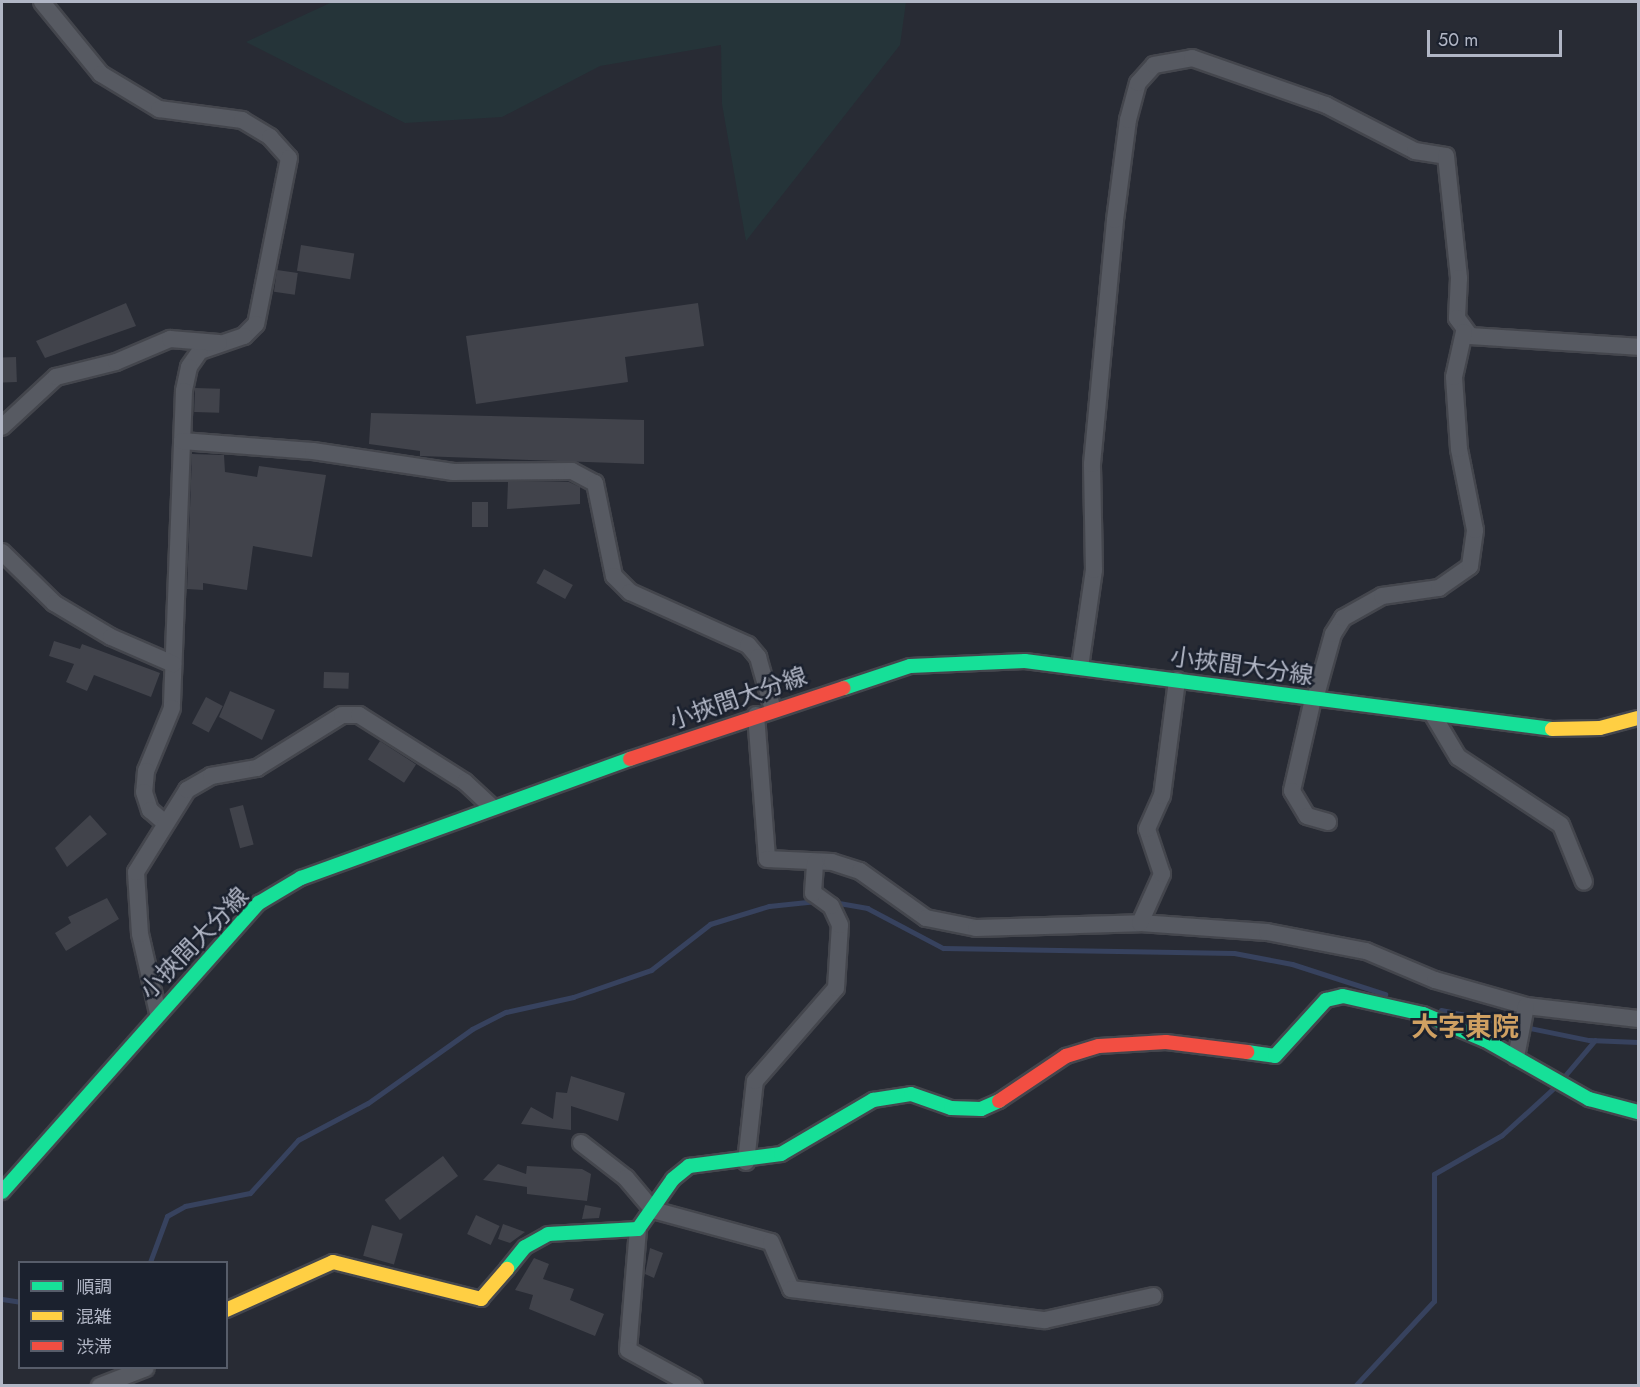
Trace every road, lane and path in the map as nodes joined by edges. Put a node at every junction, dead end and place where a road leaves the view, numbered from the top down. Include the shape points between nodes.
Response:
1 (42, 2) edge
2 (1464, 332) junction
3 (220, 343) junction
4 (1638, 347) edge
5 (2, 427) edge
6 (182, 441) junction
7 (2, 552) edge
8 (173, 664) junction
9 (1080, 667) junction
10 (1178, 680) junction
11 (1314, 699) junction
12 (773, 710) junction
13 (1433, 715) junction
14 (756, 716) junction
15 (1638, 718) edge
16 (490, 805) junction
17 (164, 822) junction
18 (1328, 822) dead end
19 (815, 862) junction
20 (1584, 882) dead end
21 (1140, 922) junction
22 (1525, 1008) junction
23 (158, 1013) junction
24 (1638, 1019) edge
25 (1516, 1057) junction
26 (1638, 1112) edge
27 (581, 1143) dead end
28 (746, 1162) junction
29 (2, 1192) edge
30 (653, 1210) junction
31 (638, 1229) junction
32 (1153, 1296) dead end
33 (228, 1309) edge
34 (143, 1369) edge
35 (100, 1386) edge
36 (694, 1386) edge

1 - 3 street via 101,74 159,109 242,120 270,137 289,158 256,324 244,336
2 - 4 street
2 - 9 street via 1456,318 1459,278 1446,156 1415,151 1326,105 1192,58 1154,65 1138,83 1124,153 1099,364 1092,464 1094,570
2 - 11 street via 1454,377 1459,449 1475,530 1470,566 1439,588 1382,596 1343,618 1333,634
3 - 5 street via 170,339 116,362 56,377
3 - 6 street via 200,351 189,367
6 - 8 street
6 - 12 street via 290,448 453,472 572,471 595,483 614,576 630,592 748,645 758,657
7 - 8 street via 54,603 111,637
8 - 17 street via 172,708 146,771 144,792 150,810
9 - 10 main road, 小挾間大分線
9 - 12 main road, 小挾間大分線 via 1025,661 910,666
10 - 11 main road, 小挾間大分線
10 - 21 street via 1162,796 1147,829 1162,874
11 - 13 main road, 小挾間大分線
11 - 18 street via 1292,791 1307,816
12 - 14 main road, 小挾間大分線
13 - 15 main road, 小挾間大分線 via 1539,729 1600,728
13 - 20 street via 1458,757 1561,825
14 - 16 main road, 小挾間大分線
14 - 19 street via 765,779 763,849 767,859
16 - 17 street via 374,722 342,715 257,768 211,776 187,790
16 - 23 main road, 小挾間大分線 via 301,879 259,903
17 - 23 street via 136,872 140,934
19 - 21 street via 860,871 926,918 948,925
19 - 28 street via 813,893 831,906 840,925 836,988 755,1081
21 - 22 street via 1267,932 1366,951 1435,980
22 - 24 street
22 - 25 street
23 - 29 main road, 小挾間大分線
25 - 26 main road via 1589,1099
25 - 28 main road via 1423,1014 1343,996 1326,1000 1275,1056 1166,1042 1099,1046 1066,1056 1020,1092 981,1109 951,1108 912,1094 873,1100 781,1154
27 - 30 street via 626,1178
28 - 30 main road via 689,1166 673,1179
30 - 31 main road
30 - 32 street via 771,1242 785,1282 811,1293 1046,1320
31 - 33 main road via 548,1234 525,1247 481,1299 333,1262
31 - 36 street via 628,1350
34 - 35 street

